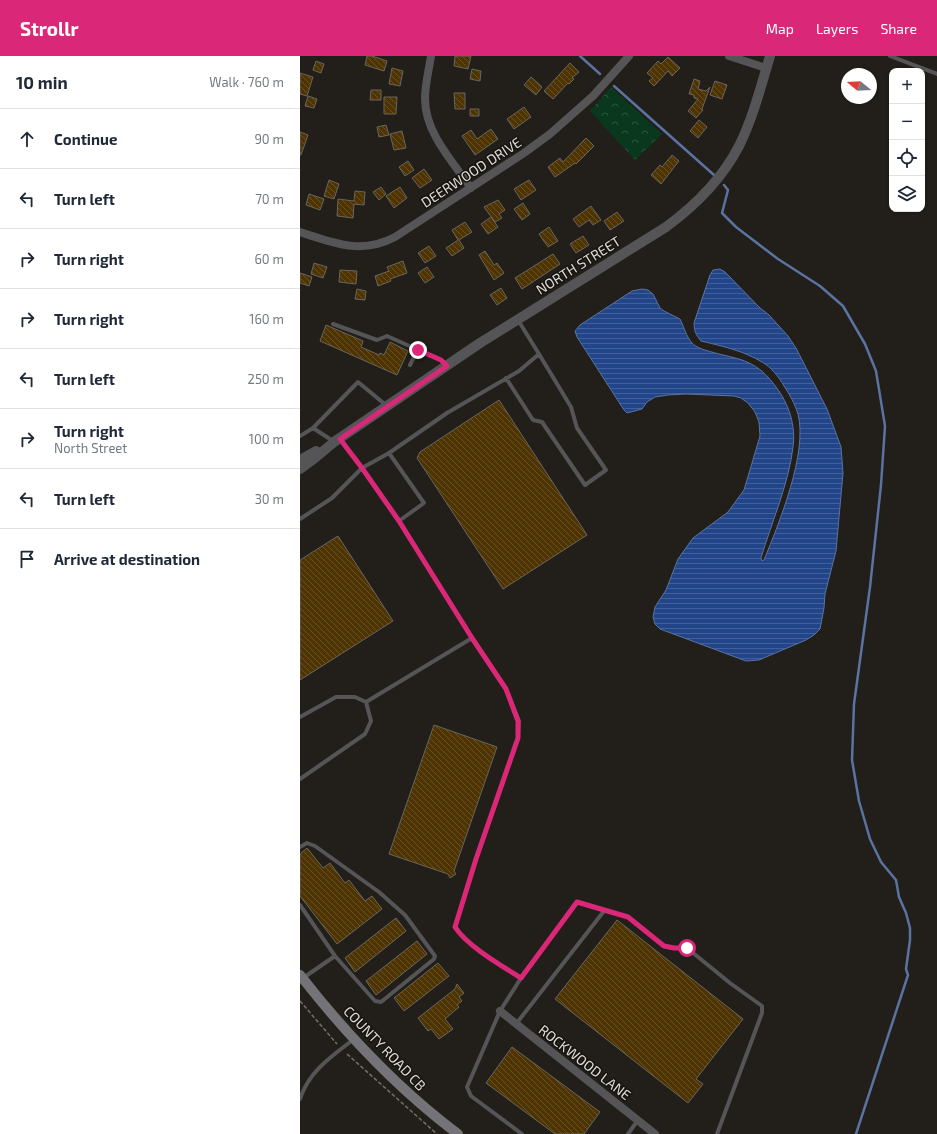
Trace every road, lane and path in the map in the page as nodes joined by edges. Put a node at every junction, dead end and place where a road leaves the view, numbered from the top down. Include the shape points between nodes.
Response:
1 (431, 56) edge
2 (629, 56) edge
3 (729, 56) edge
4 (770, 56) edge
5 (890, 56) edge
6 (766, 68) junction
7 (937, 74) edge
8 (471, 188) junction
9 (300, 232) edge
10 (518, 319) junction
11 (333, 324) dead end
12 (418, 350) junction
13 (539, 354) junction
14 (410, 365) dead end
15 (447, 366) junction
16 (506, 378) junction
17 (388, 406) junction
18 (313, 428) junction
19 (300, 436) edge
20 (337, 440) junction
21 (389, 453) junction
22 (300, 460) edge
23 (362, 468) junction
24 (300, 469) edge
25 (300, 519) edge
26 (399, 521) junction
27 (472, 638) junction
28 (366, 702) junction
29 (300, 717) edge
30 (300, 778) edge
31 (300, 847) edge
32 (300, 905) edge
33 (604, 911) junction
34 (335, 956) junction
35 (301, 977) edge
36 (521, 978) junction
37 (300, 1002) edge
38 (500, 1010) junction
39 (516, 1024) junction
40 (354, 1039) junction
41 (342, 1049) junction
42 (301, 1091) edge
43 (300, 1099) edge
44 (638, 1120) junction
45 (437, 1134) edge
46 (458, 1134) edge
47 (522, 1134) edge
48 (628, 1134) edge
49 (655, 1134) edge
50 (718, 1134) edge

1 - 8 street via 425,99 428,117 440,144
2 - 8 street, DEERWOOD DRIVE via 567,120 534,146
3 - 6 street
4 - 6 street, NORTH STREET
5 - 7 lane
6 - 10 street, NORTH STREET via 739,146 702,198 666,227
8 - 9 street, DEERWOOD DRIVE via 395,237 374,245 347,246
10 - 13 lane
10 - 15 street, NORTH STREET
11 - 12 lane via 376,340 387,336
12 - 14 lane
12 - 15 lane via 441,360
13 - 16 lane
13 - 16 lane via 571,407 578,428 606,470 585,485 542,422 533,420
15 - 17 street, NORTH STREET
16 - 21 lane via 447,413
17 - 18 lane via 358,382
17 - 20 street, NORTH STREET
18 - 19 lane
18 - 20 lane
20 - 22 street, NORTH STREET
20 - 23 lane
20 - 24 street, NORTH STREET
21 - 23 lane
21 - 26 lane via 424,503
23 - 25 lane via 332,498
23 - 26 lane
26 - 27 lane
27 - 28 lane
27 - 36 lane via 506,689 518,721 518,738 455,927 459,934 488,957
28 - 29 lane via 355,697 336,697
28 - 30 lane via 371,721 365,734
31 - 34 lane via 307,843 315,846 379,892 405,915 435,956 380,1002 375,1001
32 - 34 lane
33 - 36 lane via 577,902
33 - 39 lane
33 - 50 lane via 628,917 664,946 687,948 762,1006 762,1013
34 - 35 lane
35 - 40 main road, COUNTY ROAD CB
36 - 38 lane
37 - 41 path
38 - 39 street, ROCKWOOD LANE
38 - 47 lane via 467,1087 471,1096
39 - 44 street, ROCKWOOD LANE
40 - 41 lane
40 - 46 main road, COUNTY ROAD CB via 415,1099
41 - 42 lane via 313,1074
41 - 45 path
42 - 43 lane
44 - 48 lane
44 - 49 street, ROCKWOOD LANE

